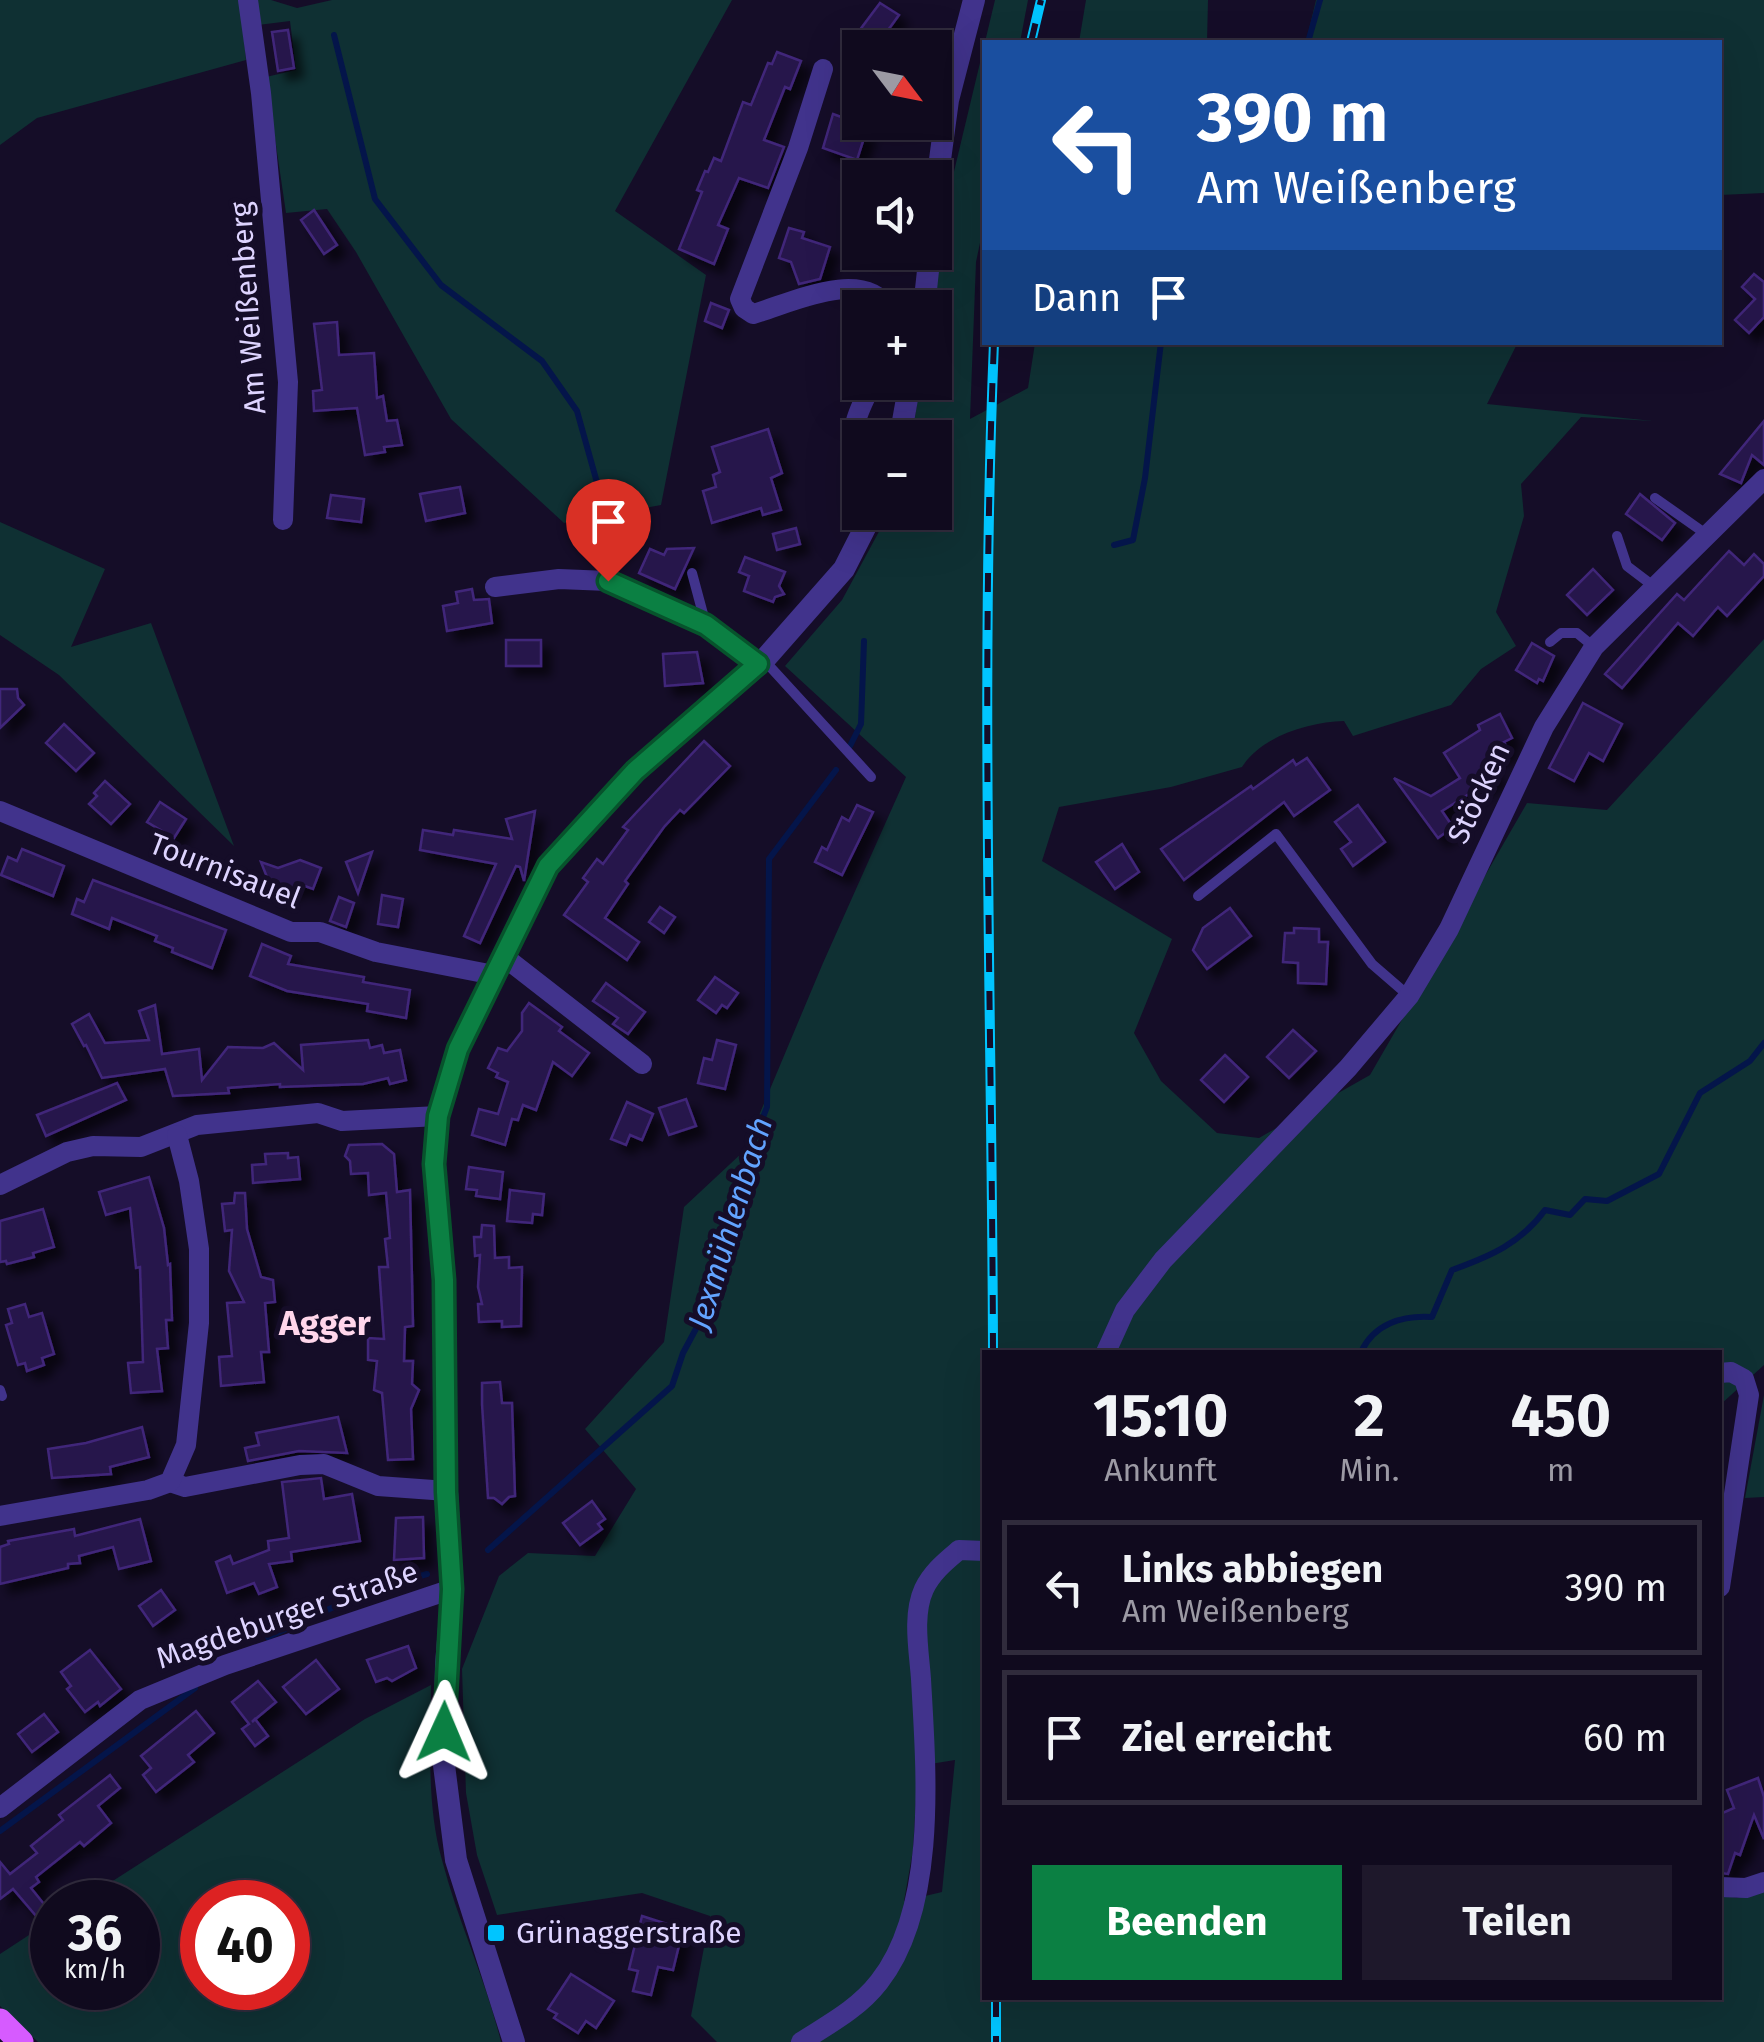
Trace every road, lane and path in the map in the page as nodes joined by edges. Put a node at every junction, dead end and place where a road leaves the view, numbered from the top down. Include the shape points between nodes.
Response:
1 (248, 0) edge
2 (974, 0) edge
3 (823, 69) dead end
4 (940, 160) edge
5 (859, 290) edge
6 (1764, 479) edge
7 (1655, 498) dead end
8 (282, 520) dead end
9 (864, 530) edge
10 (1706, 534) junction
11 (1618, 536) dead end
12 (692, 573) dead end
13 (494, 587) dead end
14 (1656, 588) junction
15 (706, 625) junction
16 (1550, 642) dead end
17 (1594, 647) junction
18 (761, 662) junction
19 (872, 777) dead end
20 (0, 812) edge
21 (1198, 896) dead end
22 (498, 965) junction
23 (1409, 996) junction
24 (642, 1064) dead end
25 (438, 1116) junction
26 (177, 1135) junction
27 (0, 1186) edge
28 (1107, 1350) edge
29 (1722, 1374) edge
30 (170, 1482) junction
31 (446, 1492) junction
32 (0, 1516) edge
33 (982, 1551) edge
34 (1722, 1568) edge
35 (452, 1589) junction
36 (0, 1808) edge
37 (1764, 1882) edge
38 (1722, 1887) edge
39 (0, 2021) edge
40 (22, 2042) edge
41 (514, 2042) edge
42 (801, 2042) edge

1 - 8 street, Am Weißenberg via 288,382
2 - 4 street
3 - 5 street via 740,298 753,314 831,290
6 - 10 street, Stöcken
7 - 10 lane
9 - 18 street via 844,569
10 - 14 street, Stöcken
11 - 14 lane via 1627,566
12 - 15 lane
13 - 15 street via 559,578 608,581
14 - 17 street, Stöcken
15 - 18 street
16 - 17 lane via 1560,633 1576,634
17 - 23 street, Stöcken via 1544,726 1450,930
18 - 19 lane
18 - 22 street via 576,832 548,866
20 - 22 street, Tournisauel via 291,932 320,932 376,952
21 - 23 lane via 1276,834 1372,964
22 - 24 street
22 - 25 street via 458,1049
23 - 28 street, Stöcken via 1162,1260 1124,1310
25 - 26 street via 342,1120 318,1114 197,1125
25 - 31 street via 434,1164 444,1280
26 - 27 street via 141,1147 67,1152
26 - 30 street via 199,1249 199,1322 186,1444
29 - 34 street via 1744,1379 1749,1395
30 - 31 street via 185,1487 324,1464 378,1486
30 - 32 street
31 - 35 street
33 - 42 street via 960,1550 923,1591 918,1622 928,1794 910,1916 880,1981 854,2008
35 - 36 street, Magdeburger Straße via 140,1700
35 - 41 street via 444,1765 456,1860
37 - 38 street
39 - 40 main road

